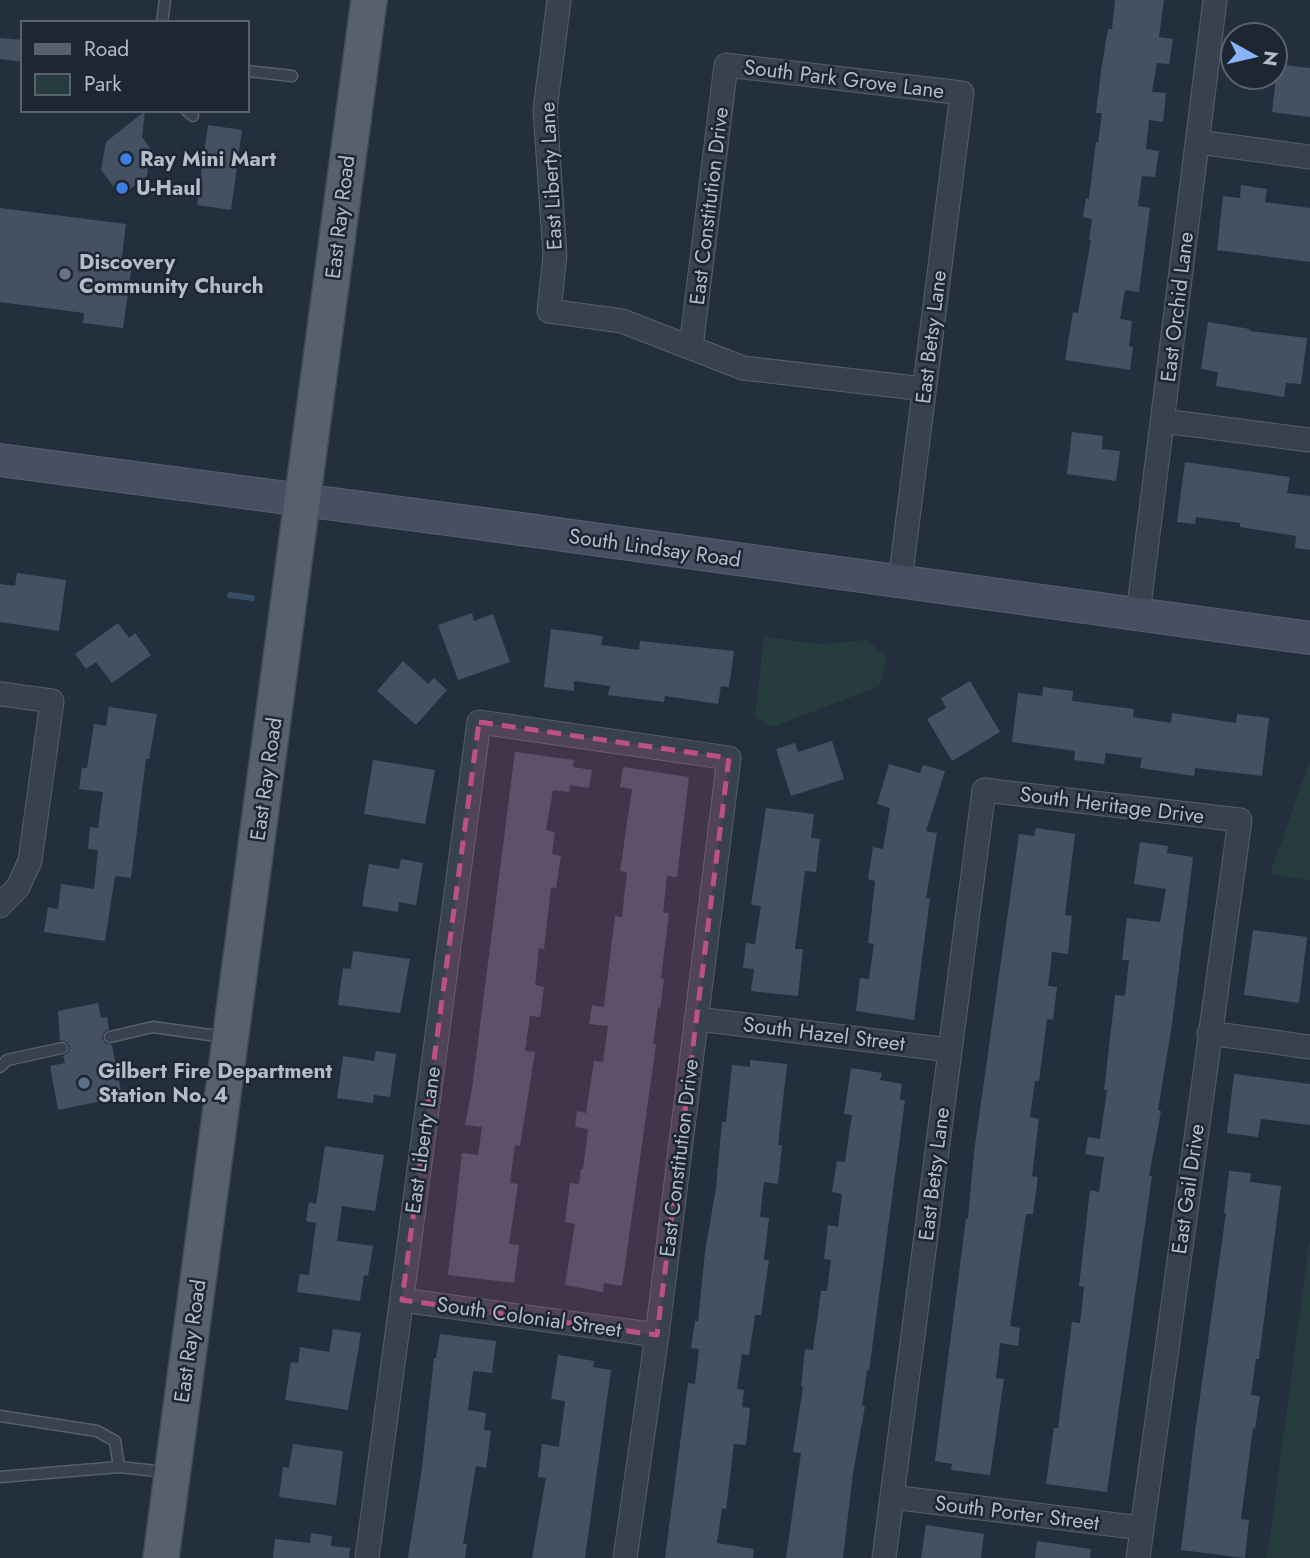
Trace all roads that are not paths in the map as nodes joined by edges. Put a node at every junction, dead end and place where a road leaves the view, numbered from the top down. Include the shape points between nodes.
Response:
1 (165, 0) edge
2 (369, 0) edge
3 (559, 0) edge
4 (1215, 0) edge
5 (162, 21) edge
6 (726, 65) joint
7 (248, 71) edge
8 (292, 76) dead end
9 (962, 93) joint
10 (1198, 142) junction
11 (1310, 157) edge
12 (691, 347) junction
13 (924, 389) junction
14 (1163, 421) junction
15 (1310, 440) edge
16 (0, 460) edge
17 (303, 501) junction
18 (900, 581) junction
19 (1138, 614) junction
20 (1310, 638) edge
21 (0, 694) edge
22 (479, 722) joint
23 (984, 790) joint
24 (1240, 820) joint
25 (0, 906) edge
26 (697, 1019) junction
27 (1209, 1033) junction
28 (110, 1037) dead end
29 (231, 1038) junction
30 (1310, 1046) edge
31 (62, 1048) dead end
32 (950, 1050) junction
33 (0, 1067) edge
34 (402, 1300) junction
35 (657, 1335) junction
36 (0, 1416) edge
37 (119, 1468) junction
38 (173, 1472) junction
39 (0, 1477) edge
40 (892, 1497) junction
41 (1141, 1528) junction
42 (161, 1558) edge
43 (367, 1558) edge
44 (625, 1558) edge
45 (884, 1558) edge
46 (1138, 1558) edge

1 - 5 lane
2 - 17 main road, East Ray Road
3 - 12 street, East Liberty Lane via 545,110 555,255 550,311 622,321
4 - 10 street, East Orchid Lane
6 - 9 street, South Park Grove Lane
6 - 12 street, East Constitution Drive
7 - 8 lane
9 - 13 street, East Betsy Lane
10 - 11 street
10 - 14 street, East Orchid Lane
12 - 13 street via 743,368
13 - 18 street, East Betsy Lane
14 - 15 street
14 - 19 street, East Orchid Lane
16 - 17 main road, South Lindsay Road
17 - 18 main road, South Lindsay Road
17 - 29 main road, East Ray Road
18 - 19 main road, South Lindsay Road
19 - 20 main road, South Lindsay Road
21 - 25 street via 52,701 30,861 18,887
22 - 26 street, East Constitution Drive via 729,758
22 - 34 street, East Liberty Lane
23 - 24 street, South Heritage Drive
23 - 32 street, East Betsy Lane
24 - 27 street, East Gail Drive
26 - 32 street, South Hazel Street
26 - 35 street, East Constitution Drive
27 - 30 street
27 - 41 street, East Gail Drive
28 - 29 lane via 153,1027
29 - 38 main road, East Ray Road
31 - 33 lane via 6,1060
32 - 40 street, East Betsy Lane
34 - 35 street, South Colonial Street
34 - 43 street, East Liberty Lane
35 - 44 street, East Constitution Drive
36 - 37 lane via 97,1431 115,1441
37 - 38 lane
37 - 39 lane
38 - 42 main road, East Ray Road
40 - 41 street, South Porter Street
40 - 45 street, East Betsy Lane
41 - 46 street, East Gail Drive

